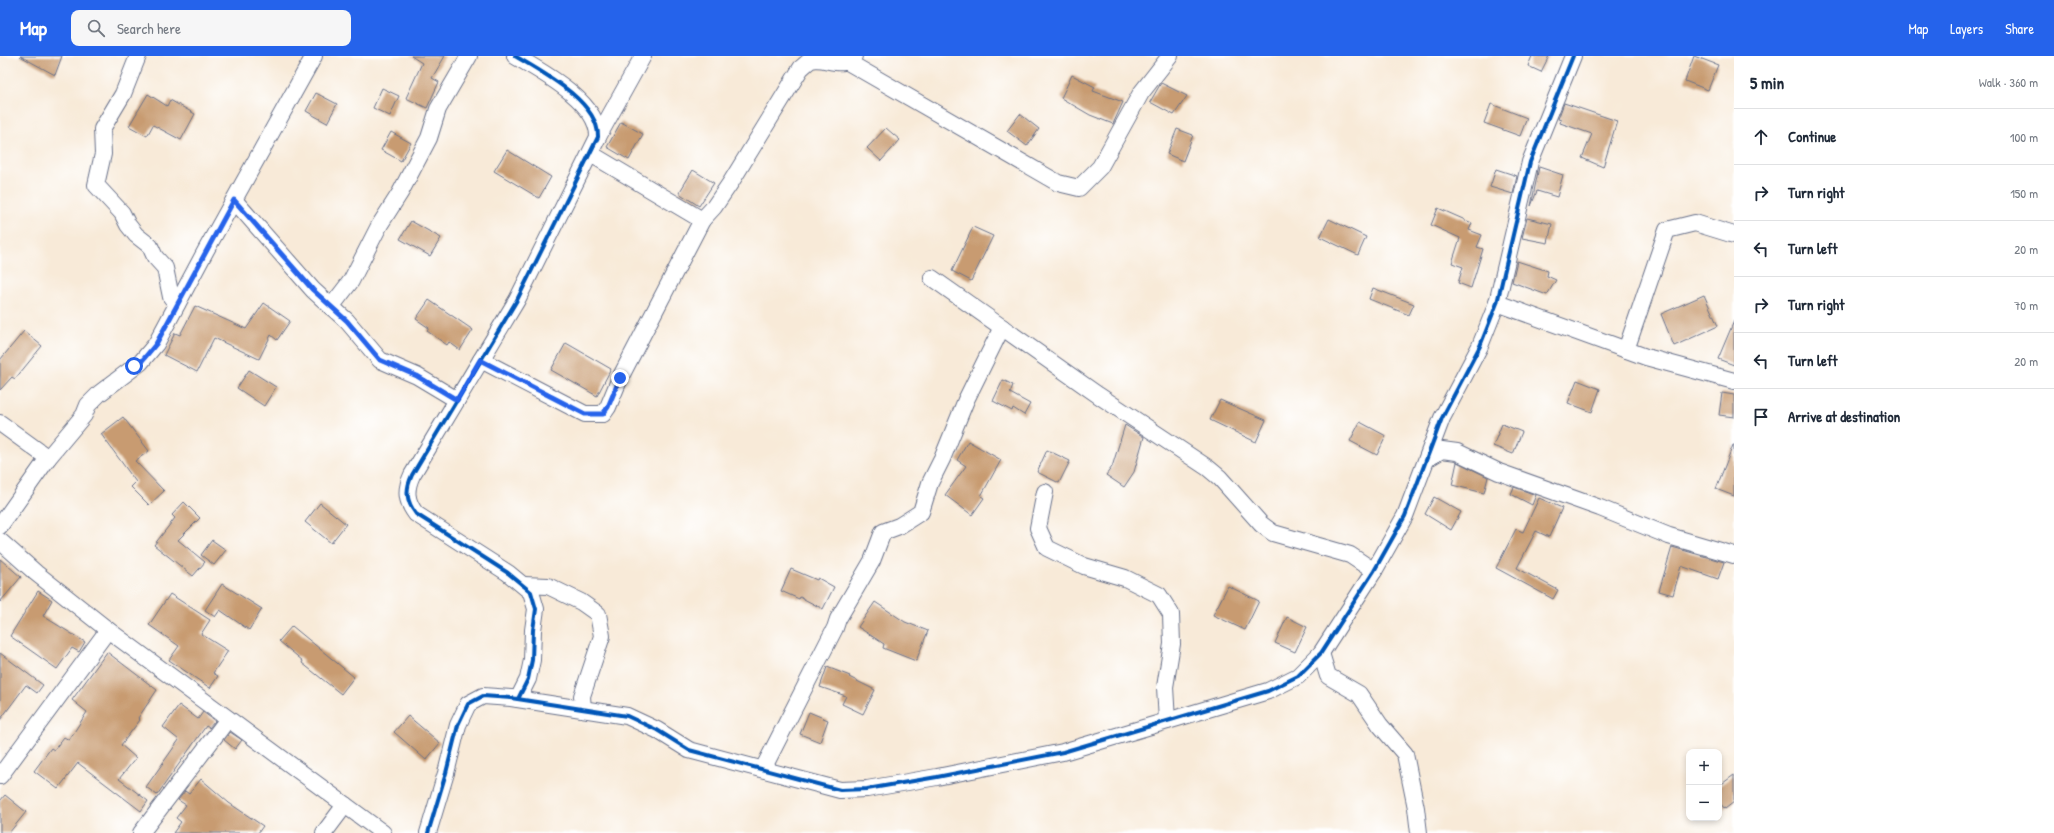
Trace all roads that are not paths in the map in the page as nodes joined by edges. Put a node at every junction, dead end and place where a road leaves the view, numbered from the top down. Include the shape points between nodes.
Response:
1 (138, 56) edge
2 (314, 56) edge
3 (469, 56) edge
4 (515, 56) edge
5 (643, 56) edge
6 (1170, 56) edge
7 (1574, 56) edge
8 (819, 57) edge
9 (850, 59) edge
10 (598, 137) junction
11 (591, 154) junction
12 (234, 200) junction
13 (702, 220) junction
14 (1734, 235) edge
15 (932, 278) dead end
16 (1497, 303) junction
17 (177, 304) junction
18 (331, 306) junction
19 (1002, 328) junction
20 (1626, 350) junction
21 (480, 360) junction
22 (1734, 381) edge
23 (457, 400) junction
24 (0, 423) edge
25 (48, 458) junction
26 (1427, 459) junction
27 (1045, 492) dead end
28 (0, 526) edge
29 (0, 542) edge
30 (1734, 555) edge
31 (1374, 571) junction
32 (524, 585) junction
33 (108, 630) junction
34 (1321, 653) junction
35 (518, 699) junction
36 (583, 709) junction
37 (228, 719) junction
38 (1167, 721) junction
39 (763, 769) junction
40 (0, 776) edge
41 (345, 805) junction
42 (141, 833) edge
43 (324, 833) edge
44 (383, 833) edge
45 (428, 833) edge
46 (1419, 833) edge

1 - 17 street via 123,94 102,129 103,154 96,185 122,213 136,235 150,246 155,257 165,268 171,296
2 - 12 street
3 - 18 street via 438,109 429,138 400,193 379,226 351,280
4 - 10 street via 542,72 587,108 598,127
5 - 10 street
6 - 9 street via 1142,93 1100,167 1079,188 1058,183
7 - 16 street via 1530,162
8 - 9 street via 837,62
8 - 13 street via 801,68 731,182
10 - 11 street
11 - 13 street
11 - 21 street via 517,300
12 - 17 street
12 - 18 street via 313,290
13 - 21 street via 603,414 585,414
14 - 20 street via 1695,223 1667,230
15 - 19 street
16 - 20 street
16 - 26 street via 1480,346 1442,418
17 - 25 street via 149,353 88,405 84,415
18 - 23 street via 380,360 417,376
19 - 31 street via 1208,468 1261,524 1273,533 1350,555
19 - 39 street via 966,400 930,483 921,512 899,526 883,532 872,561 838,620
20 - 22 street
21 - 23 street
23 - 32 street via 407,486 409,506 439,530
24 - 25 street
25 - 28 street
26 - 30 street via 1442,450 1457,452 1499,472 1669,536
26 - 31 street via 1405,516
27 - 38 street via 1038,528 1048,548 1084,566 1125,578 1159,595 1171,614 1172,644 1165,687
29 - 33 street
31 - 34 street
32 - 35 street via 531,592 536,609 532,660 528,679
32 - 36 street via 548,586 581,602 598,614 602,636 582,696
33 - 37 street
33 - 40 street
34 - 38 street via 1298,676 1268,691
34 - 46 street via 1328,676 1359,694 1380,725 1405,754
35 - 36 street
35 - 45 street via 483,696 468,704 458,725
36 - 39 street via 627,716 657,730 689,750
37 - 41 street
37 - 42 street
38 - 39 street via 1063,752 867,789 840,790
41 - 43 street
41 - 44 street

